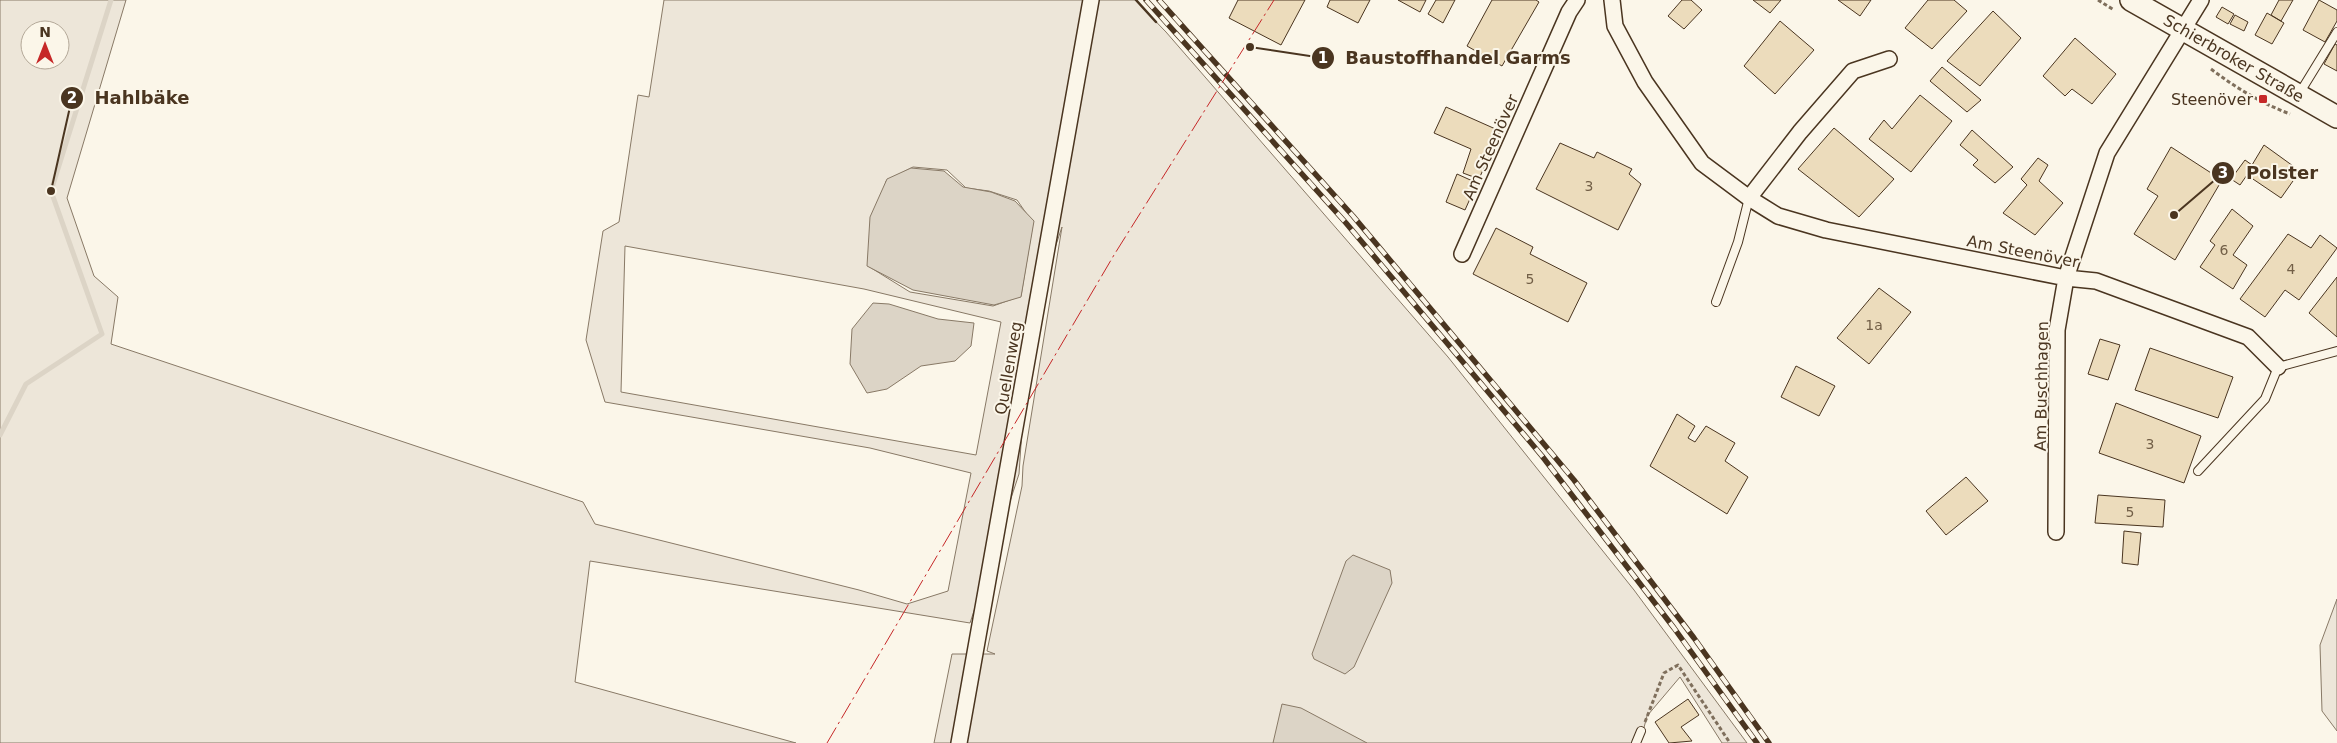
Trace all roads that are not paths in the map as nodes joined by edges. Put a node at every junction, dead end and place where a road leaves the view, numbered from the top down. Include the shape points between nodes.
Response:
1 (1091, 0) edge
2 (1577, 0) edge
3 (1612, 0) edge
4 (2131, 0) edge
5 (2201, 0) edge
6 (2183, 30) junction
7 (2337, 32) edge
8 (1889, 59) dead end
9 (2299, 95) junction
10 (2337, 117) edge
11 (1749, 198) junction
12 (1462, 254) dead end
13 (2066, 278) junction
14 (1716, 302) dead end
15 (2337, 351) edge
16 (2278, 367) junction
17 (2198, 471) dead end
18 (2056, 532) dead end
19 (1641, 731) road end
20 (959, 743) edge
21 (1636, 743) edge

1 - 20 street, Quellenweg
2 - 12 street, Am Steenöver
3 - 11 street, Am Steenöver via 1615,26 1645,82 1702,163
4 - 6 main road, Schierbroker Straße
5 - 6 street, Am Buschhagen
6 - 9 main road, Schierbroker Straße
6 - 13 street, Am Buschhagen via 2107,153
7 - 9 lane
8 - 11 street via 1854,71 1800,132
9 - 10 main road, Schierbroker Straße
11 - 13 street, Am Steenöver via 1778,216 1826,230
11 - 14 lane via 1738,242
13 - 16 street, Am Steenöver via 2096,282 2248,338
13 - 18 street, Am Buschhagen via 2057,330
15 - 16 lane
16 - 17 lane via 2265,399
19 - 21 lane

